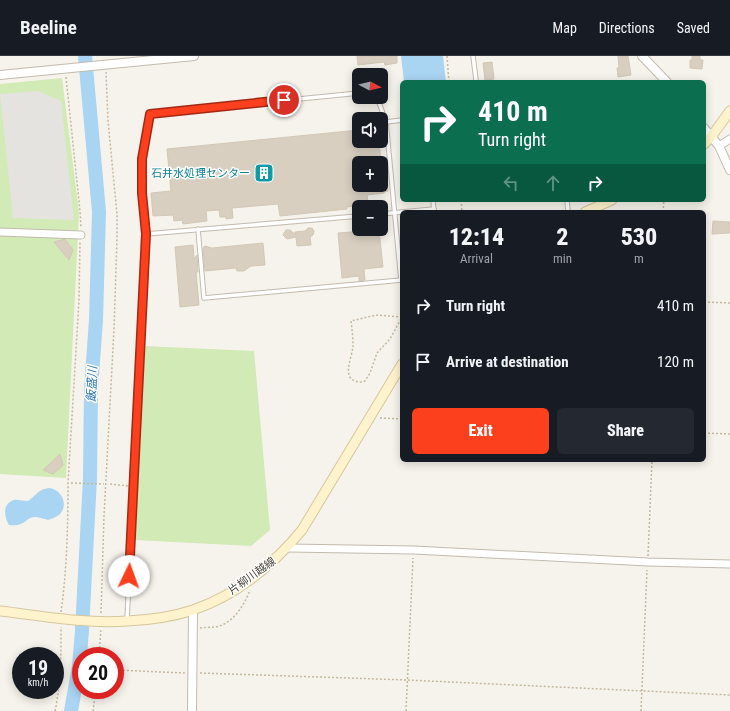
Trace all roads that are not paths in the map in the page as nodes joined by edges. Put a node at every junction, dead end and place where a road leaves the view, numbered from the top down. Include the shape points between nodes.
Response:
1 (194, 56) edge
2 (473, 56) edge
3 (642, 56) edge
4 (0, 75) edge
5 (476, 80) dead end
6 (665, 80) edge
7 (352, 94) edge
8 (730, 111) edge
9 (400, 120) edge
10 (388, 122) edge
11 (706, 131) edge
12 (711, 137) junction
13 (730, 139) edge
14 (388, 142) edge
15 (706, 142) edge
16 (719, 146) junction
17 (730, 169) edge
18 (608, 202) edge
19 (590, 210) edge
20 (395, 213) junction
21 (400, 213) edge
22 (388, 214) edge
23 (352, 217) edge
24 (198, 230) junction
25 (0, 232) edge
26 (146, 234) junction
27 (80, 235) road end
28 (400, 261) edge
29 (400, 280) edge
30 (400, 367) edge
31 (288, 548) junction
32 (730, 564) edge
33 (193, 610) junction
34 (0, 611) edge
35 (127, 621) junction
36 (192, 711) edge

1 - 4 street
2 - 5 lane
3 - 6 street
7 - 26 lane via 150,114 142,159
8 - 12 main road
9 - 10 lane
11 - 12 street
12 - 15 main road
12 - 16 street
13 - 16 street
14 - 20 lane
16 - 17 street
18 - 19 main road
20 - 21 lane
20 - 22 lane
20 - 28 lane
23 - 24 lane
24 - 26 lane
24 - 29 lane via 204,298
25 - 27 street
26 - 35 lane
30 - 31 main road, 片柳川越線 via 320,503
31 - 32 street via 414,550
31 - 33 main road, 片柳川越線 via 254,577
33 - 35 main road, 片柳川越線 via 166,617
33 - 36 street
34 - 35 main road, 片柳川越線 via 100,621

